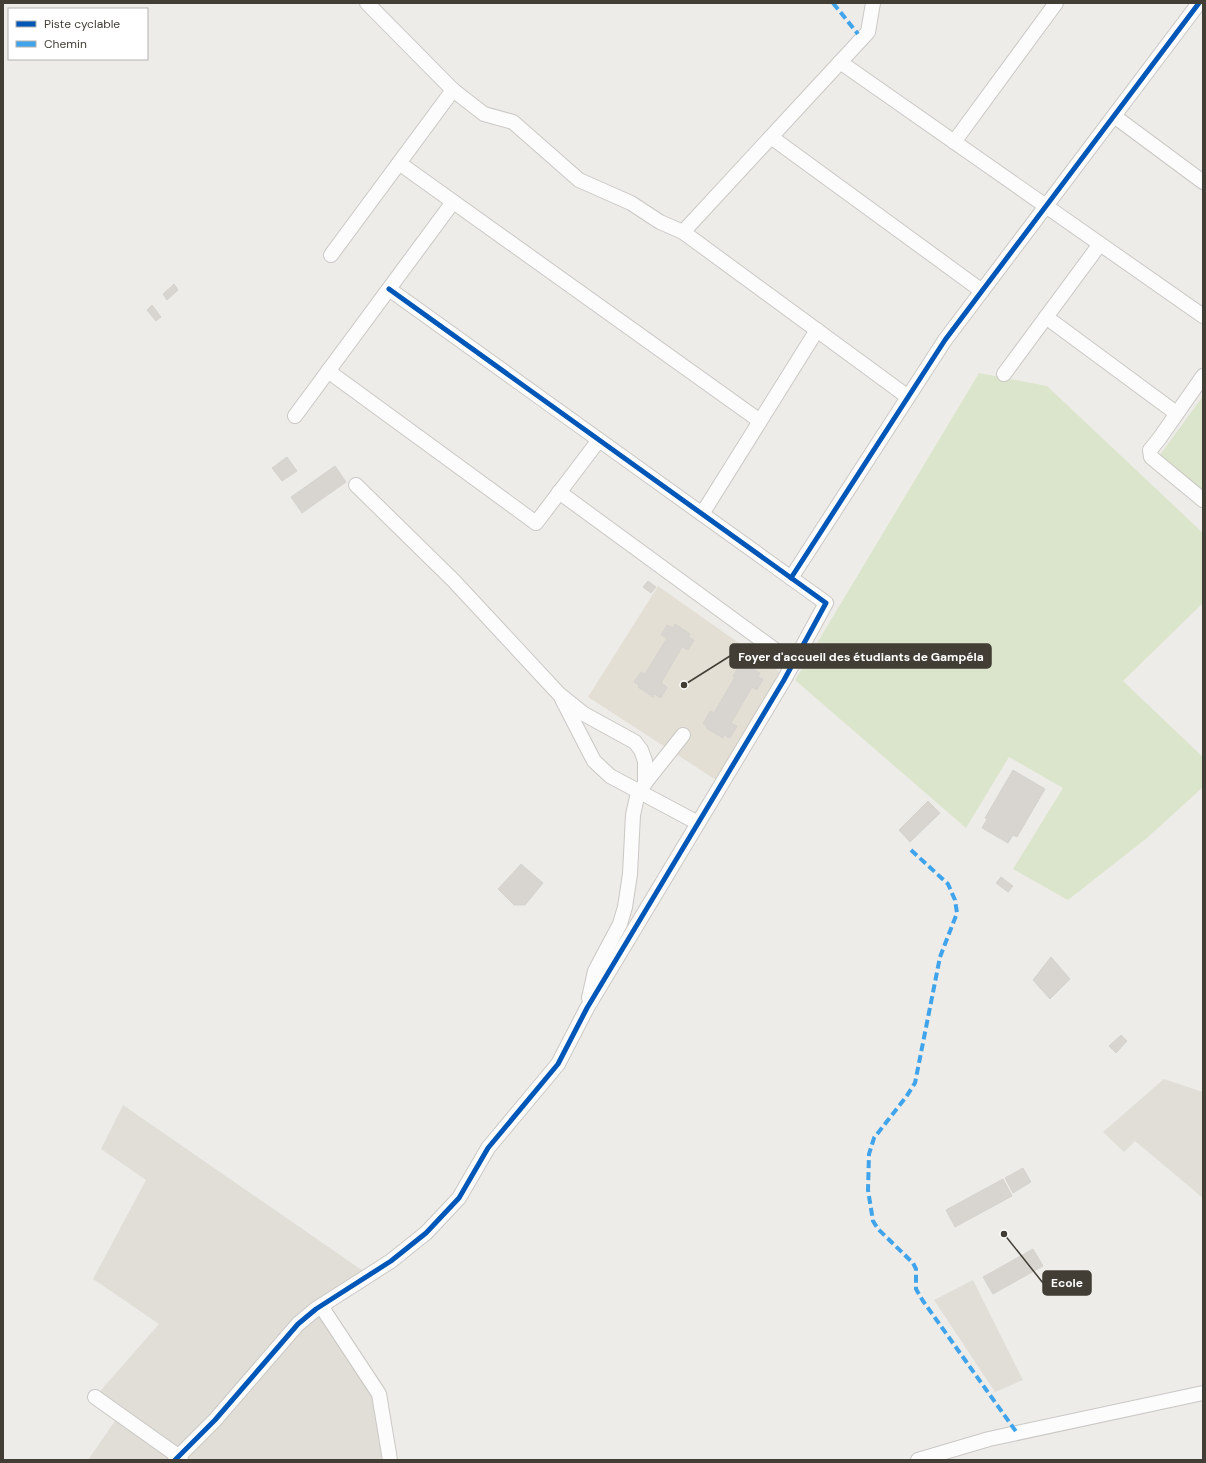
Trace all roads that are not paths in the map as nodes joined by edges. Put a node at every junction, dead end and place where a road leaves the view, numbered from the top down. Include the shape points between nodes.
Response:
1 (367, 3) edge
2 (873, 3) edge
3 (1056, 3) edge
4 (1200, 3) edge
5 (1203, 6) edge
6 (840, 62) junction
7 (453, 90) junction
8 (1114, 116) junction
9 (771, 137) junction
10 (954, 142) junction
11 (399, 163) junction
12 (1203, 182) edge
13 (453, 202) junction
14 (1046, 206) junction
15 (683, 232) junction
16 (1100, 244) junction
17 (331, 255) dead end
18 (389, 289) junction
19 (982, 291) junction
20 (1203, 316) edge
21 (1046, 317) junction
22 (817, 330) junction
23 (328, 371) junction
24 (1004, 374) dead end
25 (1203, 376) edge
26 (908, 396) junction
27 (1176, 413) junction
28 (295, 416) dead end
29 (760, 421) junction
30 (599, 440) junction
31 (356, 485) dead end
32 (559, 492) junction
33 (1203, 500) edge
34 (702, 514) junction
35 (791, 578) junction
36 (793, 662) junction
37 (559, 694) junction
38 (683, 735) dead end
39 (643, 788) junction
40 (698, 823) junction
41 (587, 1008) junction
42 (322, 1306) junction
43 (1202, 1392) edge
44 (95, 1397) dead end
45 (178, 1459) edge
46 (390, 1460) edge
47 (918, 1460) edge

1 - 7 street
2 - 6 street via 868,32
3 - 10 street
4 - 5 street
4 - 8 street
6 - 9 street
6 - 10 street
7 - 11 street
7 - 15 street via 484,114 513,122 579,180 630,203 660,222
8 - 12 street
8 - 14 street
9 - 15 street
9 - 19 street
10 - 14 street
11 - 13 street
11 - 17 street
13 - 18 street
13 - 29 street
14 - 16 street
14 - 19 street
15 - 22 street
16 - 20 street
16 - 21 street
18 - 23 street
18 - 30 street
19 - 26 street via 944,340
21 - 24 street
21 - 27 street
22 - 26 street
22 - 29 street
23 - 28 street
23 - 32 street via 536,523
25 - 27 street
26 - 35 street
27 - 33 street via 1150,450 1151,457
29 - 34 street
30 - 32 street
30 - 34 street
31 - 37 street via 453,580
32 - 36 street
34 - 35 street
35 - 36 street via 826,603
36 - 40 street
37 - 39 street via 594,761 610,776
37 - 39 street via 584,714 634,742 641,750 645,761
38 - 39 street
39 - 40 street
39 - 41 street via 637,798 633,815 626,907 620,924 594,971
40 - 41 street
41 - 42 street via 558,1064 488,1148 459,1198 426,1233 397,1256
42 - 45 street via 298,1324
42 - 46 street via 379,1394
43 - 47 street via 989,1439
44 - 45 street

